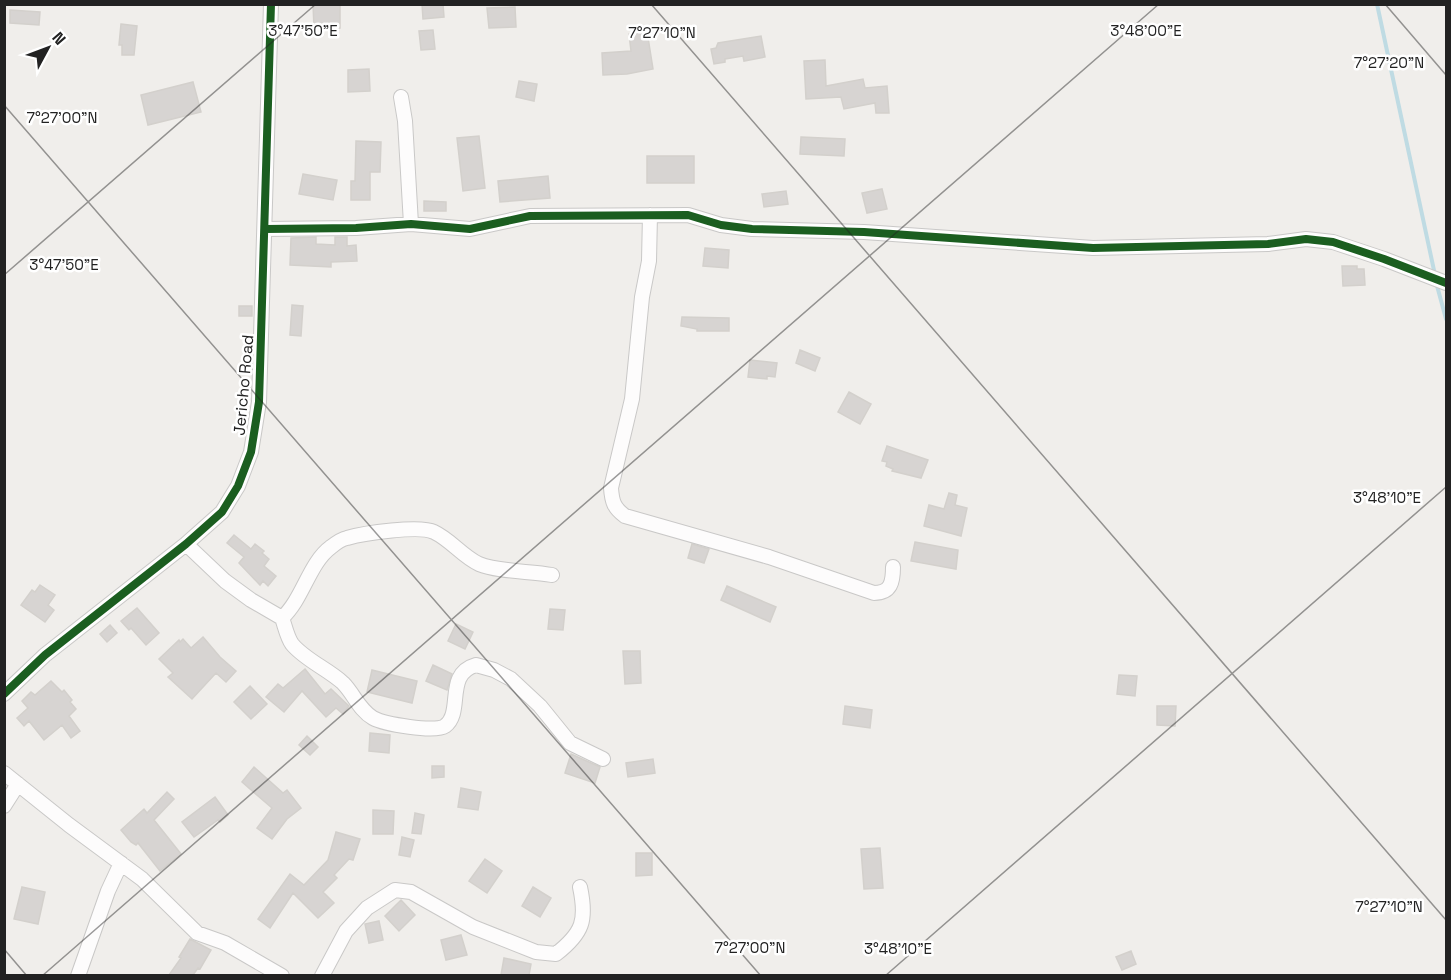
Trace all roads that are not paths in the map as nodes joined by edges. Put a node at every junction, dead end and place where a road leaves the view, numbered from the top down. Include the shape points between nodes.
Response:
1 (271, 4) edge
2 (402, 97) dead end
3 (650, 215) junction
4 (411, 224) junction
5 (265, 229) junction
6 (1446, 283) edge
7 (186, 544) junction
8 (893, 567) dead end
9 (552, 575) dead end
10 (282, 618) junction
11 (4, 694) edge
12 (603, 759) dead end
13 (4, 772) edge
14 (18, 784) junction
15 (4, 806) edge
16 (121, 863) junction
17 (580, 887) dead end
18 (78, 975) edge
19 (282, 975) edge
20 (322, 975) edge

1 - 5 street, Jericho Road
2 - 4 street
3 - 4 street via 530,216 470,229
3 - 6 street via 688,215 753,229 864,232 1093,248 1268,244 1306,239 1333,242
3 - 8 street via 649,261 632,399 611,488 615,509 625,516 769,557 874,593 890,588
4 - 5 street
5 - 7 street, Jericho Road via 259,402 251,452 238,486 222,512
7 - 10 street via 225,581
7 - 11 street, Jericho Road via 45,655
9 - 10 street via 478,564 431,531 413,529 345,538 329,548 292,609
10 - 12 street via 292,643 344,684 374,718 429,730 442,728 453,711 457,683 463,673 476,665 511,679 540,706 570,743
13 - 14 street
14 - 15 street
14 - 16 street
16 - 18 street
16 - 19 street via 197,933 225,943
17 - 20 street via 583,917 578,934 556,954 536,952 473,927 411,892 395,890 368,908 346,931

